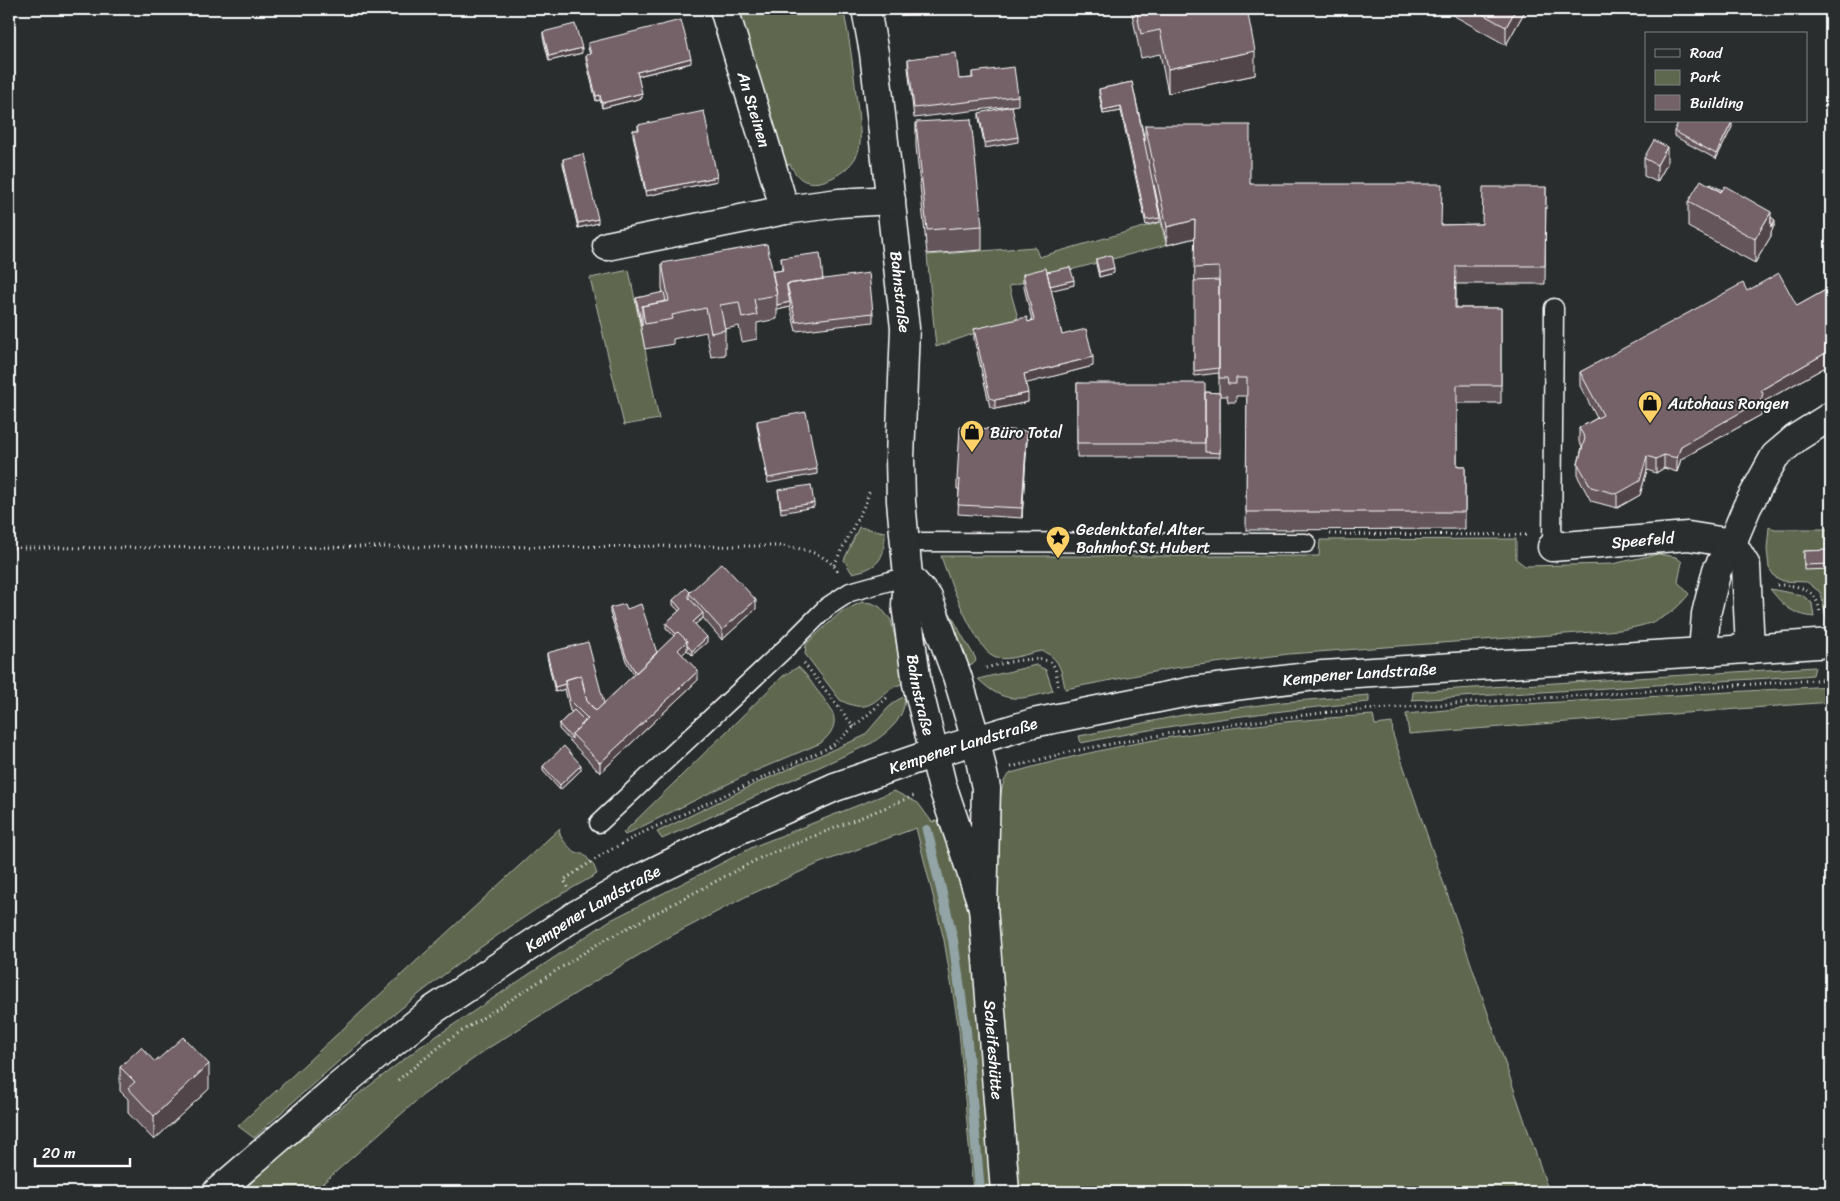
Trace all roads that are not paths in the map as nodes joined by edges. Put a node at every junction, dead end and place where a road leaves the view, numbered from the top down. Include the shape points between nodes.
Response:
1 (724, 9) edge
2 (866, 9) edge
3 (891, 200) junction
4 (785, 210) junction
5 (607, 246) dead end
6 (1554, 308) dead end
7 (1831, 416) edge
8 (904, 542) junction
9 (1306, 543) road end
10 (1732, 543) junction
11 (1552, 547) joint
12 (908, 576) junction
13 (1831, 643) edge
14 (1750, 649) junction
15 (1703, 652) junction
16 (976, 740) junction
17 (934, 753) junction
18 (599, 823) dead end
19 (983, 907) junction
20 (217, 1192) edge
21 (1005, 1192) edge

1 - 4 street, An Steinen
2 - 3 street, Bahnstraße
3 - 4 street
3 - 8 street, Bahnstraße via 905,328 900,458
4 - 5 street
6 - 11 lane
7 - 10 street via 1775,456 1746,507
8 - 9 lane
8 - 12 street, Bahnstraße
10 - 11 street, Speefeld via 1688,536
10 - 14 street via 1746,566
10 - 15 street via 1716,570 1706,614
12 - 16 street, Bahnstraße via 928,598
12 - 17 street, Bahnstraße via 906,605 917,684
12 - 18 lane via 850,592 827,607
13 - 14 street, Kempener Landstraße
14 - 15 street, Kempener Landstraße
15 - 16 street, Kempener Landstraße via 1333,675 1193,691 1058,717
16 - 17 street, Kempener Landstraße
16 - 19 street, Scheifeshütte via 986,788
17 - 19 street, Scheifeshütte
17 - 20 street, Kempener Landstraße via 835,786 635,881 582,911 433,1010
19 - 21 street, Scheifeshütte

